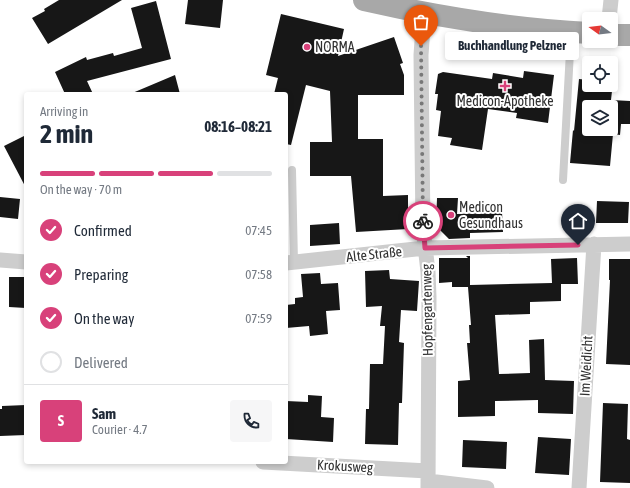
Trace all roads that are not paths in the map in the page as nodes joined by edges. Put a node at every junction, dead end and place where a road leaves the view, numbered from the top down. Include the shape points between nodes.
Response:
1 (364, 0) edge
2 (611, 0) edge
3 (610, 12) edge
4 (424, 13) junction
5 (580, 33) edge
6 (618, 35) edge
7 (630, 35) edge
8 (292, 170) dead end
9 (563, 180) dead end
10 (594, 244) junction
11 (630, 244) edge
12 (425, 248) junction
13 (0, 260) edge
14 (24, 262) edge
15 (290, 262) edge
16 (281, 464) edge
17 (428, 480) edge
18 (487, 488) edge
19 (579, 488) edge

1 - 4 main road
2 - 3 street
4 - 5 main road via 494,24
4 - 12 street, Hopfengartenweg via 421,55
5 - 9 lane
6 - 7 main road
8 - 15 lane
10 - 11 street, Alte Straße
10 - 12 street, Alte Straße
10 - 19 street, Im Weidicht
12 - 15 street, Alte Straße
12 - 17 street, Hopfengartenweg via 429,297
13 - 14 street
16 - 17 street, Krokusweg
17 - 18 street, Krokusweg

